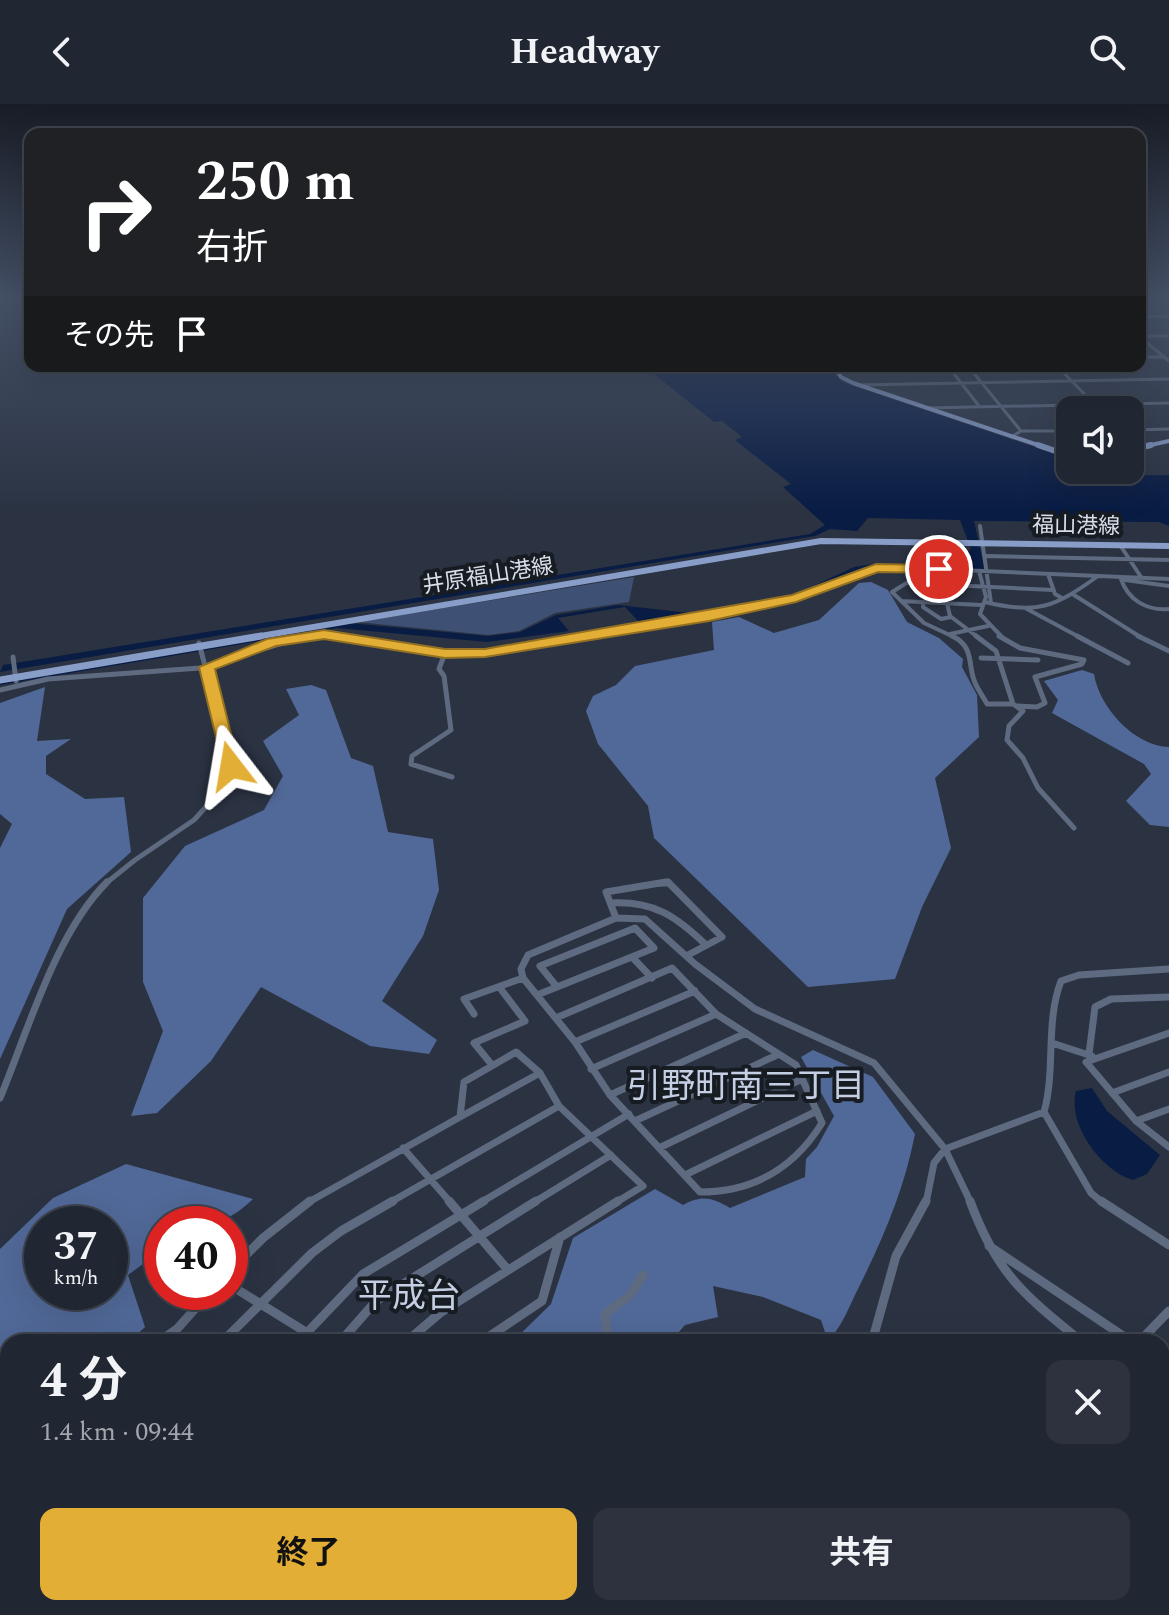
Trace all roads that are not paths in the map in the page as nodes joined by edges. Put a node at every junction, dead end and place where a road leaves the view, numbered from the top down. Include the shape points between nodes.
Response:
1 (838, 372) edge
2 (952, 372) edge
3 (973, 372) edge
4 (1063, 372) edge
5 (1169, 379) edge
6 (1071, 381) junction
7 (960, 382) junction
8 (981, 382) junction
9 (858, 385) junction
10 (1085, 396) edge
11 (1169, 403) edge
12 (1144, 404) edge
13 (1056, 405) edge
14 (979, 406) junction
15 (1000, 406) junction
16 (926, 408) junction
17 (1169, 429) edge
18 (1144, 430) edge
19 (1021, 431) junction
20 (1056, 431) edge
21 (1011, 437) junction
22 (1169, 441) edge
23 (1144, 447) edge
24 (1056, 451) edge
25 (980, 526) dead end
26 (982, 541) junction
27 (1120, 545) junction
28 (1169, 545) edge
29 (986, 556) junction
30 (1130, 560) junction
31 (1169, 560) edge
32 (939, 569) junction
33 (979, 571) junction
34 (987, 572) junction
35 (1048, 574) junction
36 (1098, 576) junction
37 (1141, 577) junction
38 (1118, 578) junction
39 (913, 579) dead end
40 (1169, 579) edge
41 (905, 583) junction
42 (943, 585) junction
43 (1166, 586) edge
44 (987, 587) junction
45 (1053, 590) junction
46 (1168, 594) edge
47 (1074, 595) junction
48 (1062, 598) junction
49 (900, 601) junction
50 (923, 602) junction
51 (947, 603) junction
52 (986, 604) junction
53 (1027, 609) junction
54 (1169, 609) edge
55 (951, 617) junction
56 (988, 626) junction
57 (303, 630) junction
58 (968, 630) junction
59 (950, 634) junction
60 (200, 644) junction
61 (1169, 651) edge
62 (1036, 652) junction
63 (445, 653) junction
64 (999, 657) junction
65 (981, 658) dead end
66 (13, 660) dead end
67 (1038, 660) junction
68 (1128, 663) dead end
69 (207, 667) junction
70 (1042, 672) junction
71 (15, 677) junction
72 (0, 678) edge
73 (0, 690) edge
74 (1013, 704) junction
75 (452, 777) dead end
76 (1074, 828) dead end
77 (611, 903) junction
78 (616, 918) junction
79 (594, 928) junction
80 (605, 940) junction
81 (706, 945) junction
82 (688, 955) junction
83 (633, 958) junction
84 (1169, 969) edge
85 (523, 978) junction
86 (652, 978) junction
87 (557, 987) junction
88 (500, 988) junction
89 (695, 991) junction
90 (537, 995) junction
91 (1169, 997) edge
92 (474, 1014) dead end
93 (716, 1014) junction
94 (556, 1018) junction
95 (746, 1033) junction
96 (1169, 1033) edge
97 (575, 1042) junction
98 (1052, 1043) junction
99 (777, 1055) junction
100 (1092, 1056) junction
101 (492, 1065) junction
102 (591, 1069) junction
103 (1169, 1072) edge
104 (540, 1073) junction
105 (802, 1079) junction
106 (1112, 1093) junction
107 (610, 1095) junction
108 (0, 1098) edge
109 (559, 1106) junction
110 (1169, 1109) edge
111 (817, 1111) junction
112 (1044, 1112) junction
113 (460, 1117) junction
114 (633, 1117) junction
115 (1136, 1121) junction
116 (593, 1135) junction
117 (661, 1147) junction
118 (1169, 1147) edge
119 (403, 1148) junction
120 (945, 1149) junction
121 (611, 1155) junction
122 (685, 1175) junction
123 (431, 1180) junction
124 (460, 1214) junction
125 (477, 1235) junction
126 (560, 1237) junction
127 (1168, 1243) edge
128 (988, 1245) junction
129 (248, 1253) edge
130 (508, 1270) junction
131 (643, 1275) dead end
132 (248, 1297) edge
133 (260, 1305) junction
134 (194, 1310) edge
135 (1169, 1311) edge
136 (307, 1332) junction
137 (170, 1334) edge
138 (230, 1334) edge
139 (310, 1334) edge
140 (347, 1334) edge
141 (415, 1334) edge
142 (493, 1334) edge
143 (606, 1334) edge
144 (875, 1334) edge
145 (1072, 1334) edge
146 (1120, 1334) edge
147 (1147, 1334) edge

1 - 9 main road
2 - 7 street
3 - 8 street
4 - 6 street
5 - 6 street
6 - 8 street
6 - 10 street
7 - 8 street
7 - 9 street
7 - 14 street
8 - 15 street
9 - 16 main road
11 - 12 street
13 - 15 street
14 - 15 street
14 - 16 street
15 - 19 street
16 - 21 main road
17 - 18 street
19 - 20 street
19 - 21 street
21 - 24 main road
22 - 23 main road
25 - 26 street
26 - 27 main road, 福山港線
26 - 28 main road, 福山港線
26 - 29 street
26 - 57 main road, 井原福山港線 via 821,541
27 - 28 main road, 福山港線
27 - 30 street
29 - 30 street
29 - 34 street
30 - 31 street
30 - 37 street
32 - 33 street
32 - 42 street
32 - 63 street via 876,568 815,593 709,616 485,653
33 - 34 street
33 - 44 street
34 - 35 street
34 - 44 street
35 - 36 street
35 - 45 street
36 - 38 street
36 - 47 street
37 - 38 street
37 - 40 street
38 - 43 street
38 - 54 street via 1130,597 1151,609
39 - 41 street
41 - 42 street
41 - 49 street via 892,592
42 - 44 street
42 - 51 street
43 - 46 street
44 - 45 street
44 - 52 street
45 - 48 street
47 - 48 street
47 - 61 street via 1128,634
48 - 53 street
49 - 50 street
49 - 59 street via 924,623
50 - 51 street
50 - 55 street via 941,619
51 - 52 street
51 - 55 street
52 - 53 street
52 - 56 street via 980,614
53 - 68 street
55 - 58 street
56 - 58 street
56 - 62 street via 1020,648
57 - 60 main road, 井原福山港線
57 - 63 street
57 - 69 street
58 - 59 street
58 - 64 street
59 - 74 street via 973,661 973,678 987,704
60 - 69 street
60 - 71 main road, 井原福山港線
62 - 67 street
62 - 70 street via 1084,660
63 - 75 street via 439,669 451,730 412,756 411,764
64 - 65 street
64 - 67 street
64 - 74 street
66 - 71 street
67 - 70 street
69 - 71 street
69 - 108 street via 231,766 228,783 190,822 100,889 76,923
70 - 74 street via 1035,677 1045,703
71 - 72 main road, 井原福山港線
71 - 73 street
74 - 76 street via 1023,711 1009,726 1007,740 1038,788
77 - 78 street
77 - 81 street via 661,906
77 - 81 street via 606,892 668,882 722,937
78 - 79 street
78 - 82 street via 645,919
79 - 80 street
79 - 85 street via 528,955
80 - 83 street via 635,928 654,948
80 - 87 street via 540,966
81 - 82 street
82 - 120 street via 755,1009 874,1063
83 - 86 street
83 - 87 street
84 - 98 street via 1061,981 1051,1001
85 - 88 street
85 - 90 street
86 - 89 street via 672,968
86 - 94 street
87 - 90 street
88 - 92 street via 464,999
88 - 101 street via 525,1021 474,1043
89 - 93 street
89 - 97 street
90 - 94 street
91 - 100 street via 1111,999 1095,1007
93 - 95 street
93 - 102 street
94 - 97 street
95 - 99 street
95 - 107 street
96 - 100 street
97 - 102 street
98 - 100 street
98 - 112 street
99 - 105 street via 796,1065
99 - 114 street
100 - 106 street via 1086,1062
101 - 104 street via 516,1052
101 - 113 street via 464,1082
102 - 107 street
103 - 106 street
104 - 109 street
104 - 113 street
105 - 111 street
105 - 117 street
106 - 115 street
107 - 114 street
109 - 116 street
109 - 123 street
110 - 115 street
111 - 122 street
111 - 122 street via 822,1123 794,1161 756,1183 719,1194 700,1192
112 - 120 street
112 - 127 street via 1091,1193
113 - 119 street
114 - 116 street
114 - 117 street
115 - 118 street
116 - 121 street
116 - 124 street
117 - 122 street
119 - 123 street
119 - 129 street via 318,1195
120 - 128 street via 958,1168
120 - 144 street via 934,1163 925,1207 889,1277
121 - 125 street
121 - 126 street via 643,1186
123 - 124 street
123 - 133 street via 341,1231
124 - 125 street
124 - 136 street via 363,1274
125 - 130 street
125 - 140 street via 376,1301
126 - 130 street
126 - 142 street via 542,1301
128 - 145 street via 1014,1285
128 - 146 street
130 - 141 street
131 - 143 street via 630,1295 605,1314
132 - 133 street
133 - 136 street
133 - 138 street
134 - 137 street
135 - 147 street
136 - 139 street

